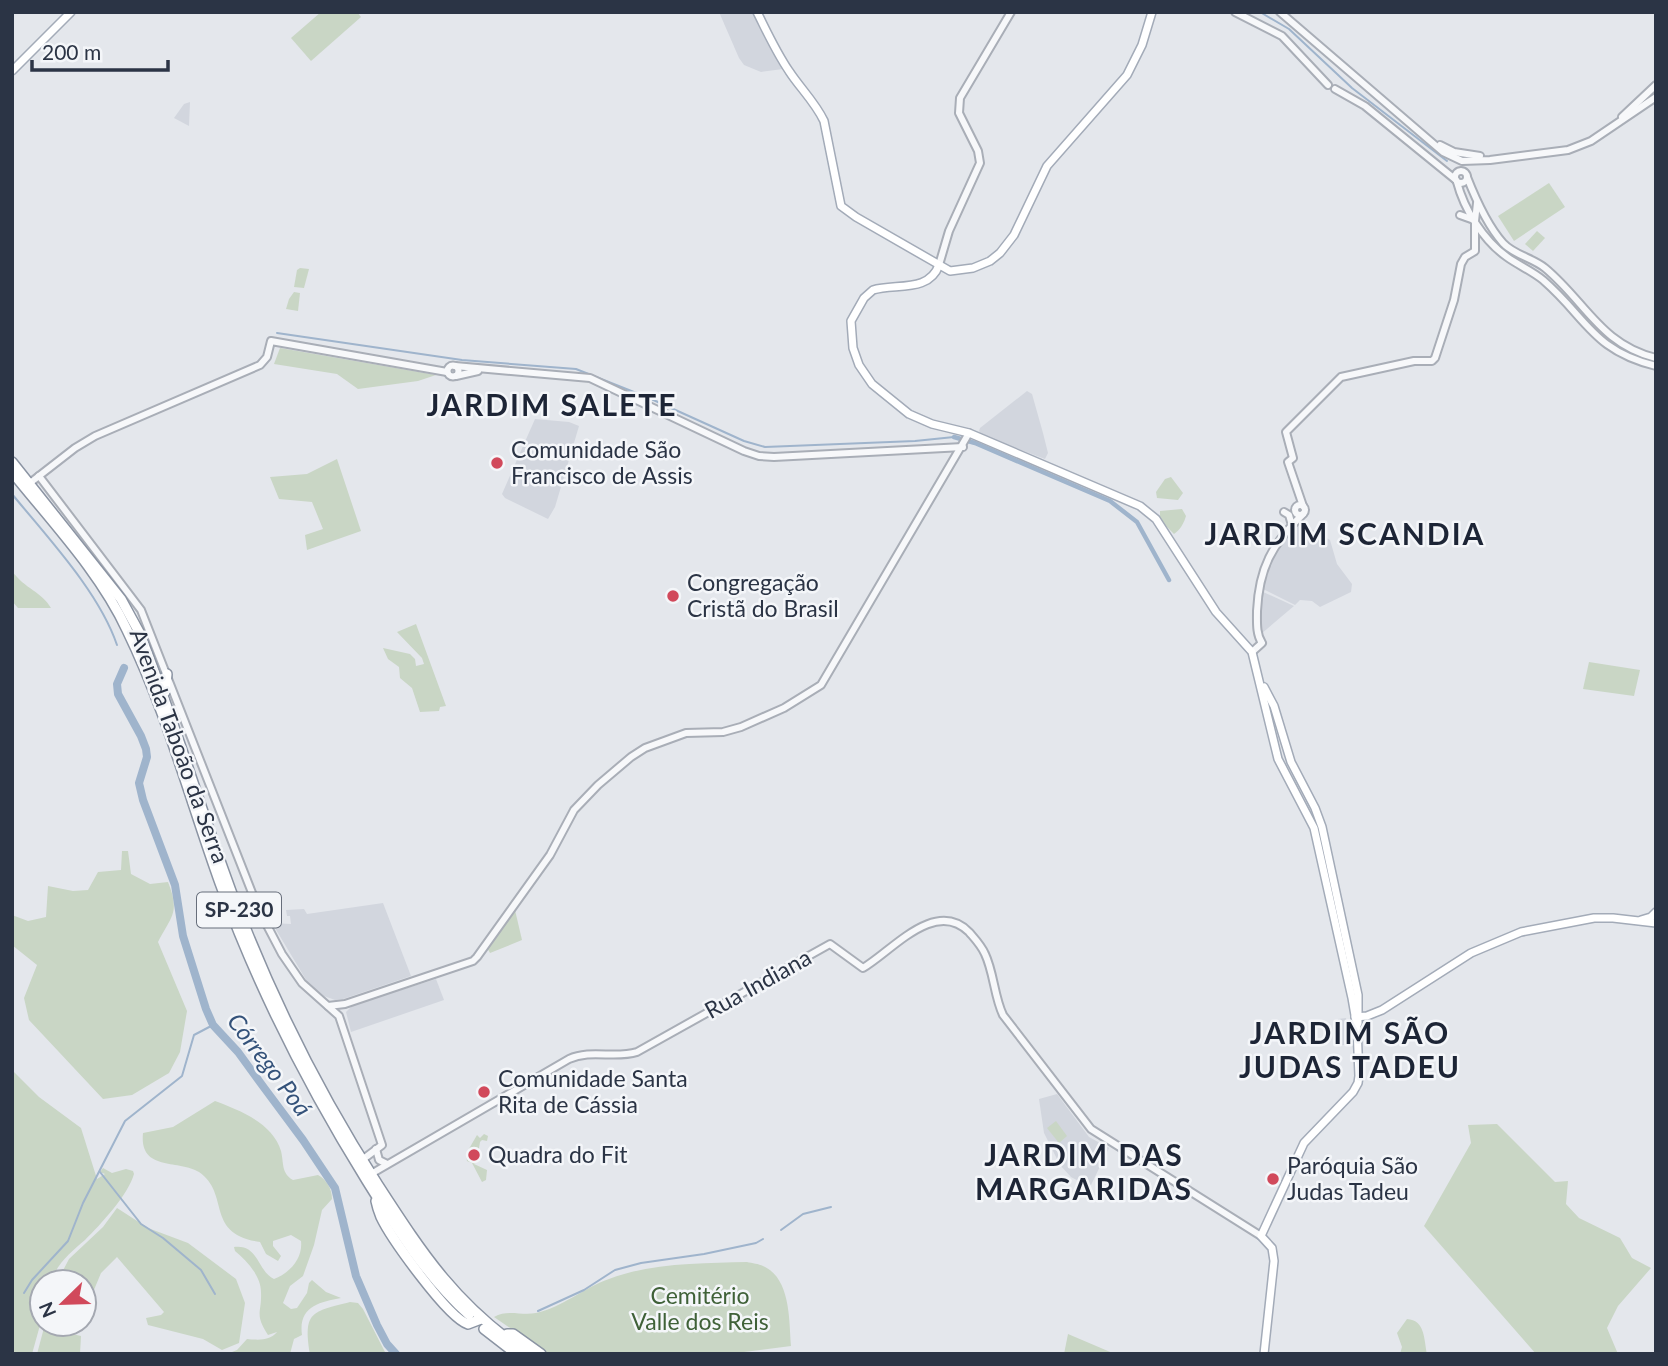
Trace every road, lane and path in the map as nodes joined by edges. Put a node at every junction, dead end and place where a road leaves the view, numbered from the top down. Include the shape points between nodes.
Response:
1 (71, 12) edge
2 (757, 12) edge
3 (1011, 12) edge
4 (1152, 12) edge
5 (1235, 12) edge
6 (1282, 12) edge
7 (12, 71) edge
8 (1656, 85) edge
9 (1656, 97) edge
10 (1619, 121) junction
11 (1443, 152) junction
12 (1454, 152) junction
13 (1472, 156) junction
14 (1496, 158) junction
15 (1462, 160) junction
16 (1462, 173) junction
17 (1456, 181) junction
18 (1477, 202) junction
19 (1460, 215) dead end
20 (1475, 221) junction
21 (939, 265) junction
22 (1656, 358) edge
23 (1656, 366) edge
24 (451, 368) junction
25 (481, 370) junction
26 (966, 440) junction
27 (12, 462) edge
28 (16, 472) edge
29 (39, 476) junction
30 (21, 483) edge
31 (1284, 512) dead end
32 (77, 525) junction
33 (1290, 525) junction
34 (66, 534) junction
35 (139, 632) junction
36 (154, 642) junction
37 (1256, 648) junction
38 (166, 674) junction
39 (161, 701) junction
40 (1654, 917) edge
41 (341, 1005) junction
42 (328, 1006) junction
43 (339, 1016) junction
44 (1357, 1017) junction
45 (379, 1147) junction
46 (362, 1160) junction
47 (387, 1164) junction
48 (371, 1174) junction
49 (1261, 1236) junction
50 (480, 1323) junction
51 (502, 1340) junction
52 (517, 1354) edge
53 (528, 1354) edge
54 (541, 1354) edge
55 (1264, 1354) edge

1 - 7 main road
2 - 21 main road via 783,62 824,121 841,206
3 - 21 street via 960,98 959,113 980,163
4 - 21 main road via 1127,75 1047,166 1014,235 1000,253 963,271
5 - 17 street via 1282,36 1328,85 1333,83 1335,89 1365,106
6 - 11 street
6 - 12 street
8 - 10 street
9 - 10 street
10 - 14 street via 1574,148
11 - 15 street
11 - 16 street
12 - 13 street
12 - 15 street
13 - 14 street
13 - 15 street
14 - 15 street
15 - 16 street
16 - 17 street via 1455,175
16 - 18 street
17 - 20 street
18 - 20 street
18 - 22 street via 1506,246 1546,269 1617,342
19 - 20 street
20 - 23 street via 1495,247 1544,281 1594,336 1628,357
20 - 33 street via 1475,251 1463,260 1432,361 1338,379 1286,432 1300,509
21 - 26 main road via 932,277 918,285 880,288 869,294 851,321 853,348 865,376 895,405
24 - 25 street
24 - 25 street via 452,377
24 - 29 street via 271,341 260,365 94,436
25 - 26 street via 590,378 759,456
26 - 37 main road via 1140,506 1156,519 1232,630
26 - 41 street via 829,674 815,690 741,727 681,734 645,748 597,785 574,810 550,855 473,961
27 - 28 highway, Avenida Taboão da Serra / SP-230
28 - 29 street
28 - 30 highway, Avenida Taboão da Serra / SP-230
29 - 30 street
29 - 32 street
30 - 34 highway, Avenida Taboão da Serra / SP-230
31 - 33 street
32 - 34 street
32 - 36 street via 141,610
33 - 37 street via 1267,559 1261,580
34 - 35 highway, Avenida Taboão da Serra / SP-230 via 121,599
34 - 39 highway, Avenida Taboão da Serra / SP-230 via 125,625
35 - 36 highway
35 - 39 highway, Avenida Taboão da Serra / SP-230
36 - 38 street
37 - 44 main road via 1270,707 1322,827 1358,995
38 - 39 highway
38 - 42 street via 258,908 302,983
39 - 46 highway, Avenida Taboão da Serra / SP-230 via 256,954 309,1068
39 - 50 highway, Avenida Taboão da Serra / SP-230 via 221,885 287,1043 416,1256 450,1298
40 - 44 main road via 1645,923 1594,918 1521,932 1471,953 1382,1010
41 - 42 street
41 - 43 street
42 - 43 street
43 - 45 street
44 - 49 main road via 1357,1087 1304,1143
45 - 46 street
45 - 47 street via 379,1160
46 - 48 highway, Avenida Taboão da Serra / SP-230
47 - 48 street, Rua Indiana
47 - 49 street, Rua Indiana via 569,1059 589,1053 634,1053 830,944 863,968 923,926 958,922 985,953 1007,1022 1091,1129
48 - 50 highway, Avenida Taboão da Serra / SP-230 via 431,1265
49 - 55 main road via 1272,1248 1274,1261
50 - 51 highway, Avenida Taboão da Serra / SP-230
51 - 52 highway, Avenida Taboão da Serra
51 - 53 highway, Avenida Taboão da Serra / SP-230
51 - 54 highway via 513,1334

